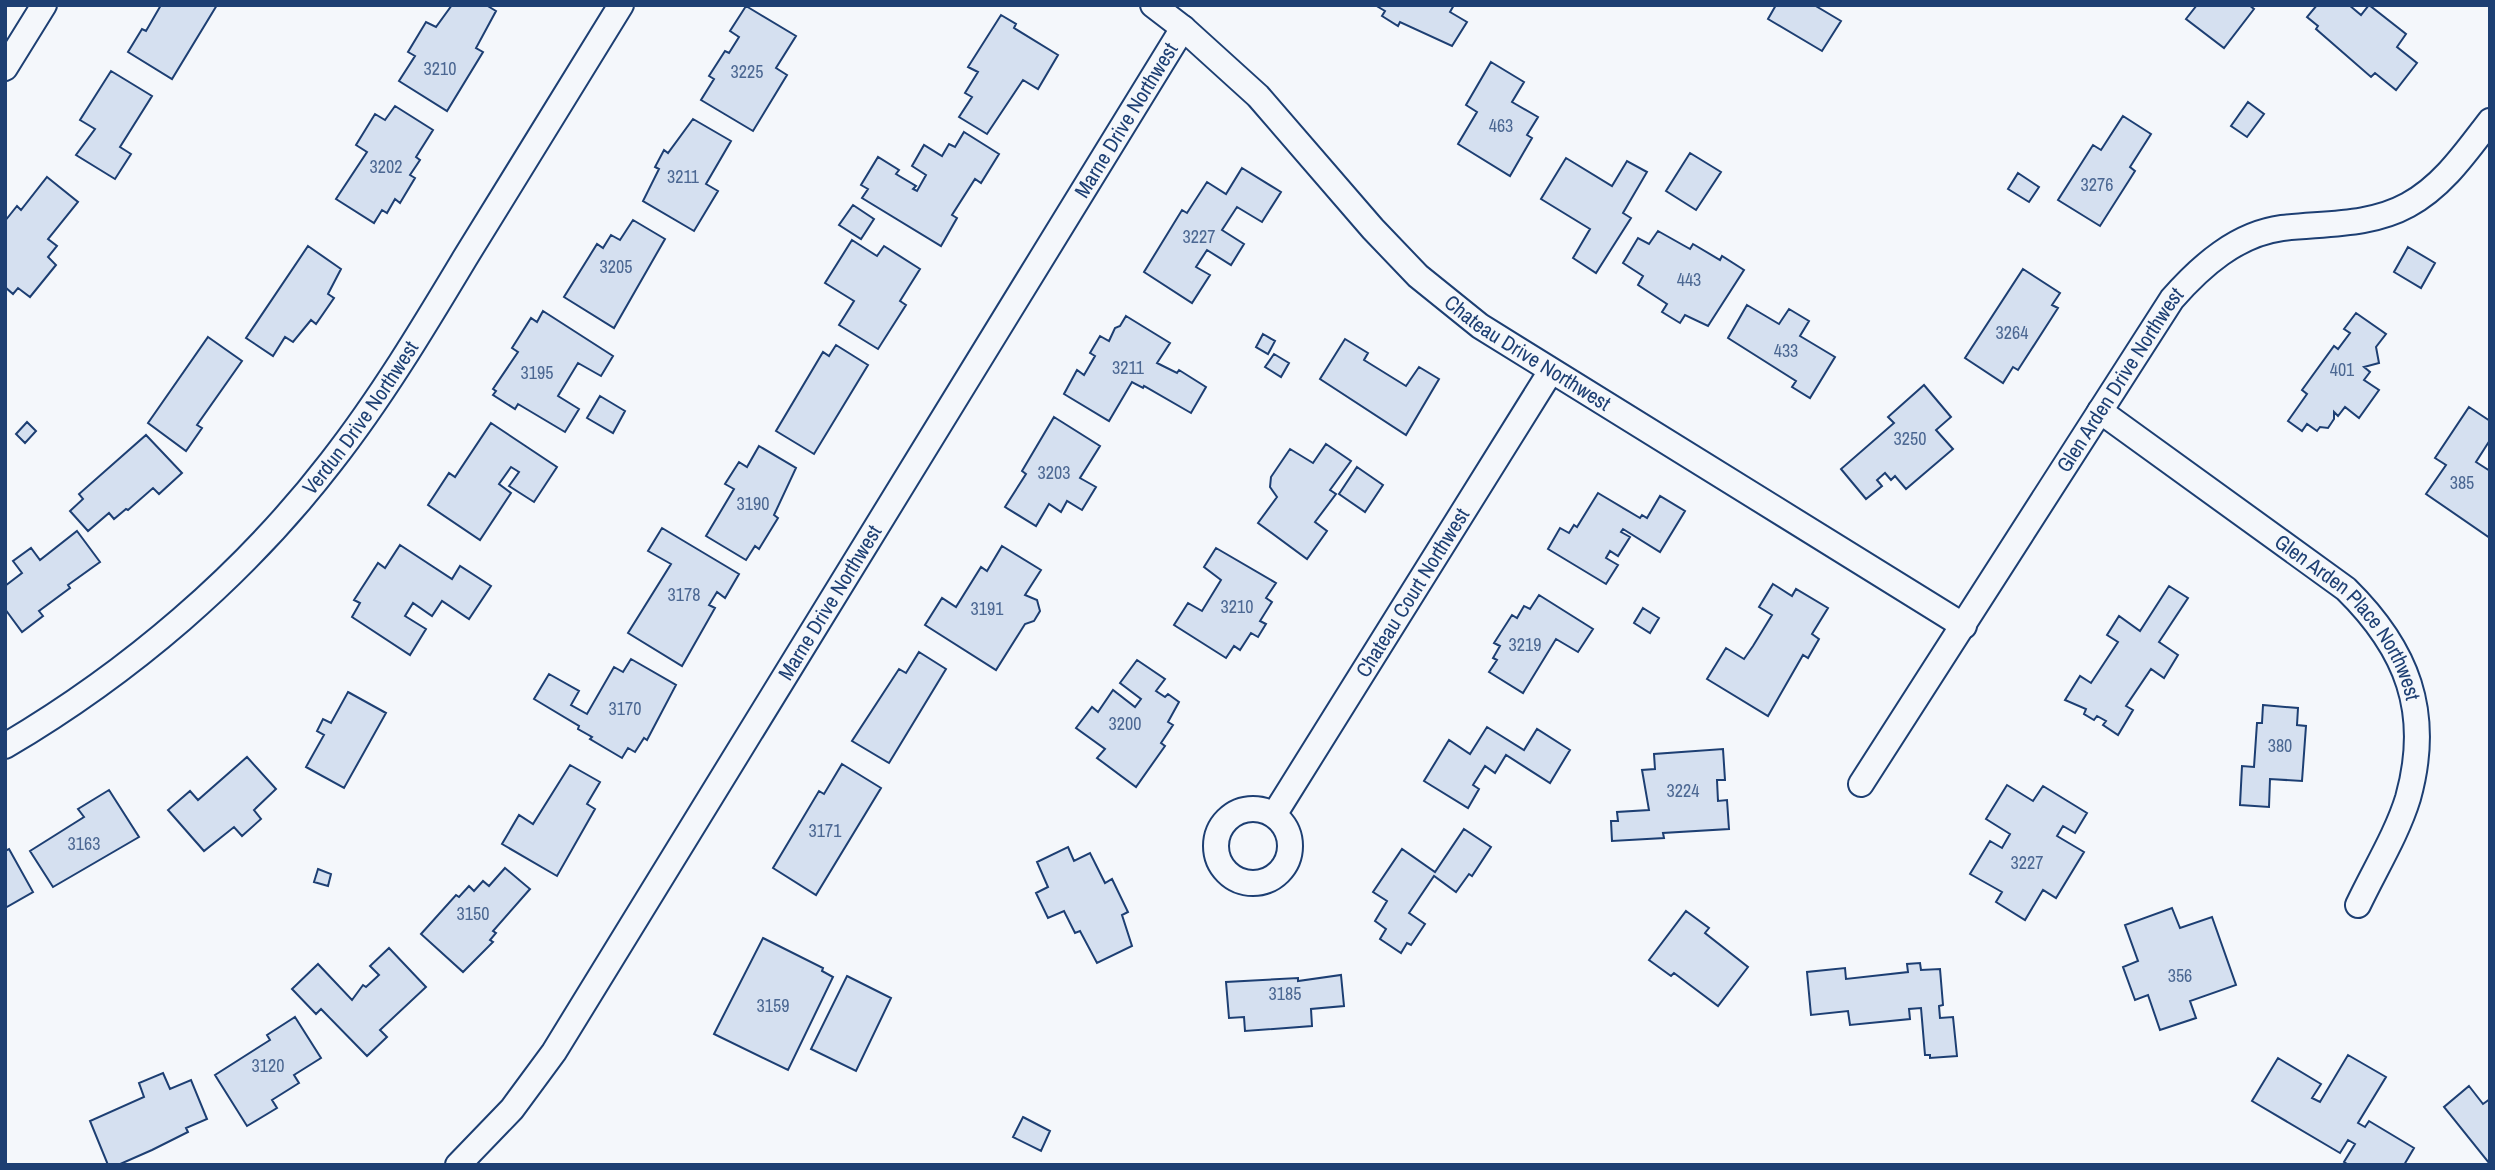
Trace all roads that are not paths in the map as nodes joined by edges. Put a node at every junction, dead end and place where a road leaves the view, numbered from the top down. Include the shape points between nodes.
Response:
1 (44, 5) edge
2 (621, 5) edge
3 (1153, 5) edge
4 (1184, 29) junction
5 (5, 68) edge
6 (2490, 121) edge
7 (1551, 371) junction
8 (2100, 411) junction
9 (1964, 626) junction
10 (5, 746) edge
11 (1861, 784) dead end
12 (1274, 815) dead end
13 (2358, 905) dead end
14 (458, 1165) edge

1 - 5 street
2 - 10 street, Verdun Drive Northwest via 388,385 331,463 265,539 166,634 101,685
3 - 4 street, Chateau Drive Northwest
4 - 7 street, Chateau Drive Northwest via 1258,96 1418,276 1480,326
4 - 14 street, Marne Drive Northwest via 554,1052 512,1109
6 - 8 street, Glen Arden Drive Northwest via 2434,187 2408,205 2380,217 2279,229 2218,255 2172,299
7 - 9 street, Chateau Drive Northwest
7 - 12 street, Chateau Court Northwest
8 - 9 street, Glen Arden Drive Northwest
8 - 13 street, Glen Arden Place Northwest via 2346,589 2374,616 2392,643 2413,694 2417,752 2407,800
9 - 11 street, Glen Arden Drive Northwest

